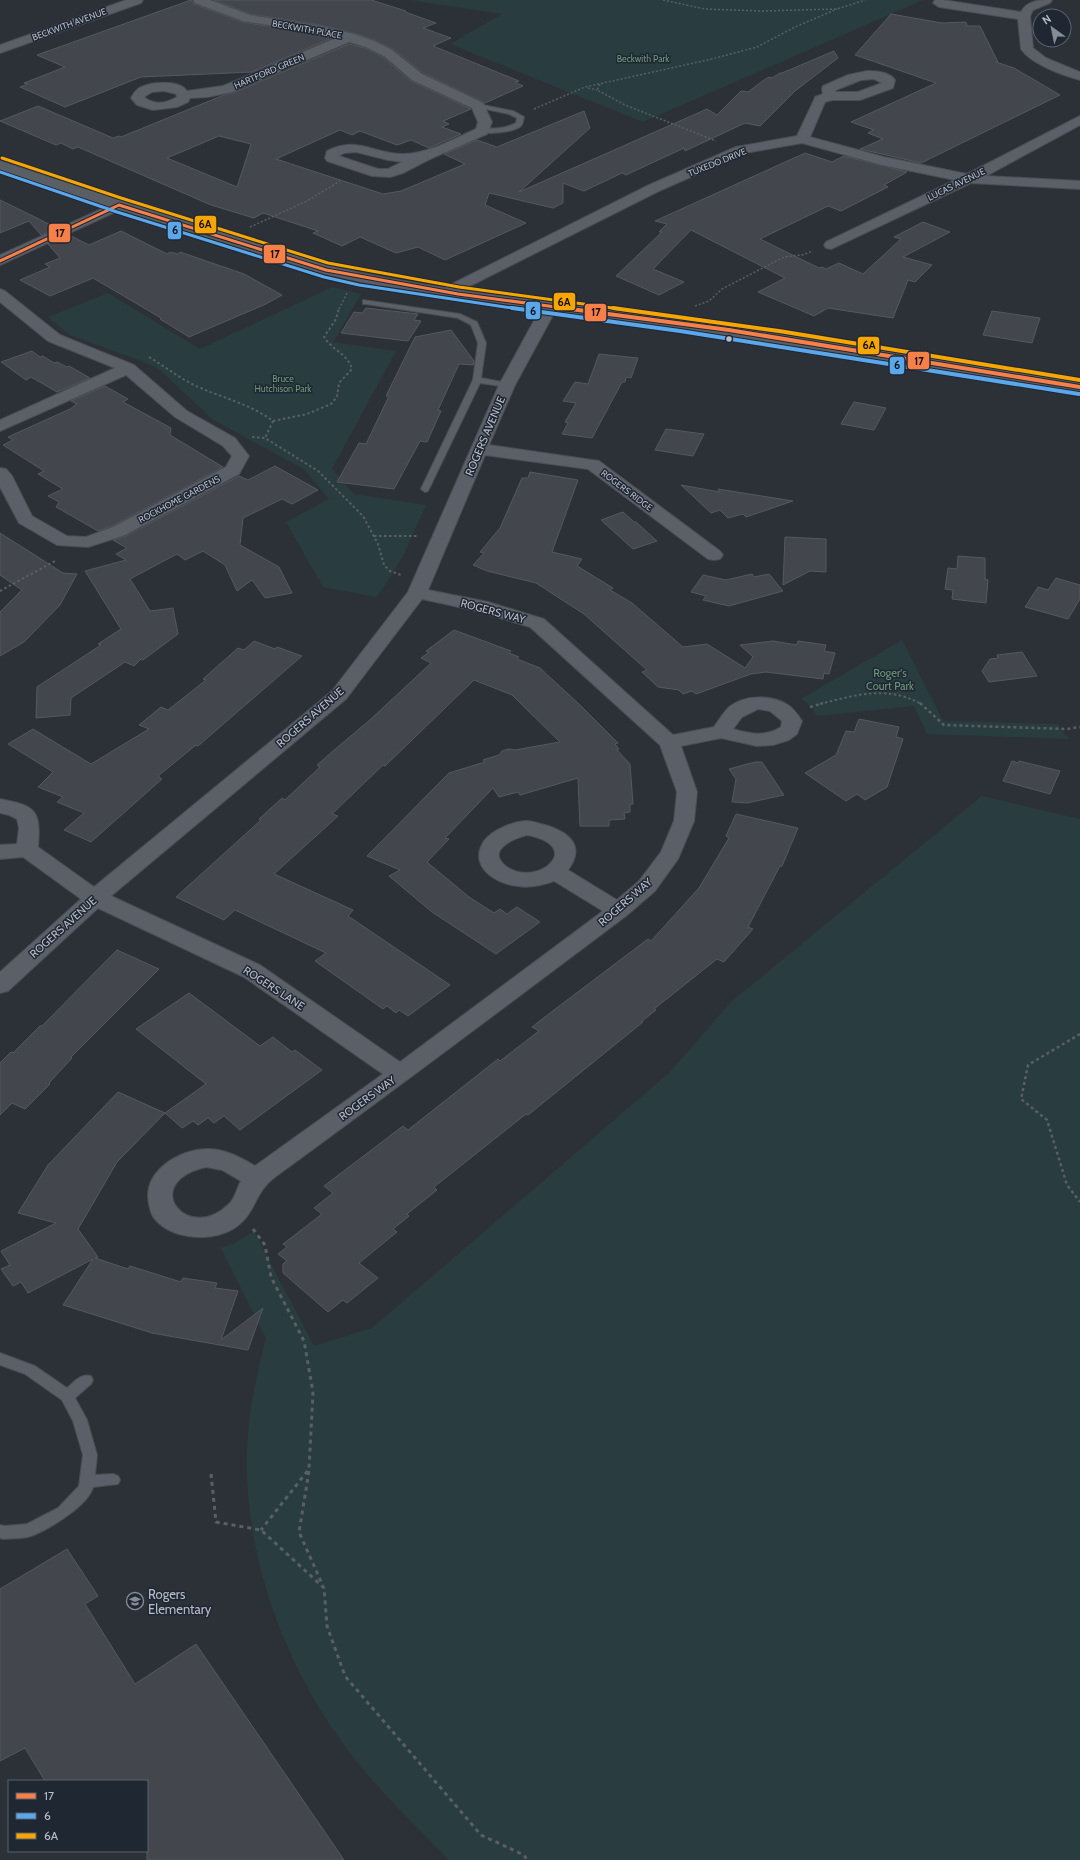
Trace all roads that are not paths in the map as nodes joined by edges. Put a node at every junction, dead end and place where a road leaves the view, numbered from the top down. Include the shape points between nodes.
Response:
1 (137, 0) edge
2 (200, 0) edge
3 (1046, 0) edge
4 (939, 3) dead end
5 (1024, 16) junction
6 (350, 37) junction
7 (0, 49) edge
8 (1080, 76) edge
9 (184, 94) dead end
10 (830, 96) dead end
11 (478, 106) junction
12 (1080, 120) edge
13 (482, 131) junction
14 (802, 139) junction
15 (425, 156) junction
16 (0, 165) edge
17 (968, 179) junction
18 (1080, 185) edge
19 (119, 205) junction
20 (832, 245) road end
21 (0, 261) edge
22 (447, 292) junction
23 (0, 294) edge
24 (366, 302) dead end
25 (550, 306) junction
26 (128, 368) junction
27 (477, 380) junction
28 (507, 385) junction
29 (1080, 387) edge
30 (0, 426) edge
31 (479, 449) junction
32 (0, 473) edge
33 (425, 488) dead end
34 (714, 555) dead end
35 (420, 586) junction
36 (721, 732) junction
37 (669, 742) junction
38 (0, 806) edge
39 (27, 850) junction
40 (0, 852) edge
41 (555, 872) dead end
42 (95, 898) junction
43 (618, 911) junction
44 (0, 985) edge
45 (400, 1074) junction
46 (256, 1178) dead end
47 (0, 1359) edge
48 (86, 1380) dead end
49 (67, 1396) junction
50 (113, 1480) dead end
51 (87, 1481) junction
52 (0, 1531) edge

1 - 7 street, BECKWITH AVENUE
2 - 6 street, BECKWITH PLACE via 247,18
3 - 5 street via 1029,8
4 - 5 street
5 - 8 street via 1027,48 1042,61
6 - 9 street, HARTFORD GREEN via 227,89
6 - 11 street, BECKWITH PLACE via 388,53 416,77
10 - 14 street via 820,100
11 - 13 street via 485,122
11 - 13 lane via 502,110 521,117 514,127
12 - 17 street, LUCAS AVENUE
13 - 15 street
14 - 17 street, TUXEDO DRIVE via 882,162
14 - 22 street, TUXEDO DRIVE via 741,150 654,188
15 - 15 street via 396,158 359,148 337,150 332,154 332,158 337,161 377,173 390,173
16 - 19 main road
17 - 18 street, TUXEDO DRIVE
17 - 20 street, LUCAS AVENUE
19 - 21 street
19 - 22 main road via 326,270
22 - 25 main road
23 - 26 street, ROCKHOME GARDENS via 54,338
24 - 27 lane via 460,316 474,324 482,343
25 - 28 street, ROGERS AVENUE
25 - 29 main road
26 - 30 street
26 - 32 street, ROCKHOME GARDENS via 181,414 229,442 241,456 233,470 119,532 88,542 64,541 25,519
27 - 28 lane
27 - 33 lane
28 - 31 street, ROGERS AVENUE
31 - 34 street, ROGERS RIDGE via 593,465
31 - 35 street, ROGERS AVENUE
35 - 37 street, ROGERS WAY via 537,624
35 - 42 street, ROGERS AVENUE via 339,695
36 - 36 street via 733,713 743,706 758,703 773,705 786,711 792,721 790,730 780,738 765,741
36 - 37 street
37 - 43 street, ROGERS WAY via 687,792 684,821 671,854 647,886
38 - 39 street via 15,808 26,816 29,828
39 - 40 street
39 - 42 street, ROGERS LANE
41 - 43 street
42 - 44 street, ROGERS AVENUE
42 - 45 street, ROGERS LANE via 252,971
43 - 45 street, ROGERS WAY
45 - 46 street, ROGERS WAY
47 - 49 lane via 30,1370
48 - 49 lane
49 - 51 lane via 80,1420 90,1455
50 - 51 lane
51 - 52 lane via 86,1489 63,1512 29,1530 3,1533

